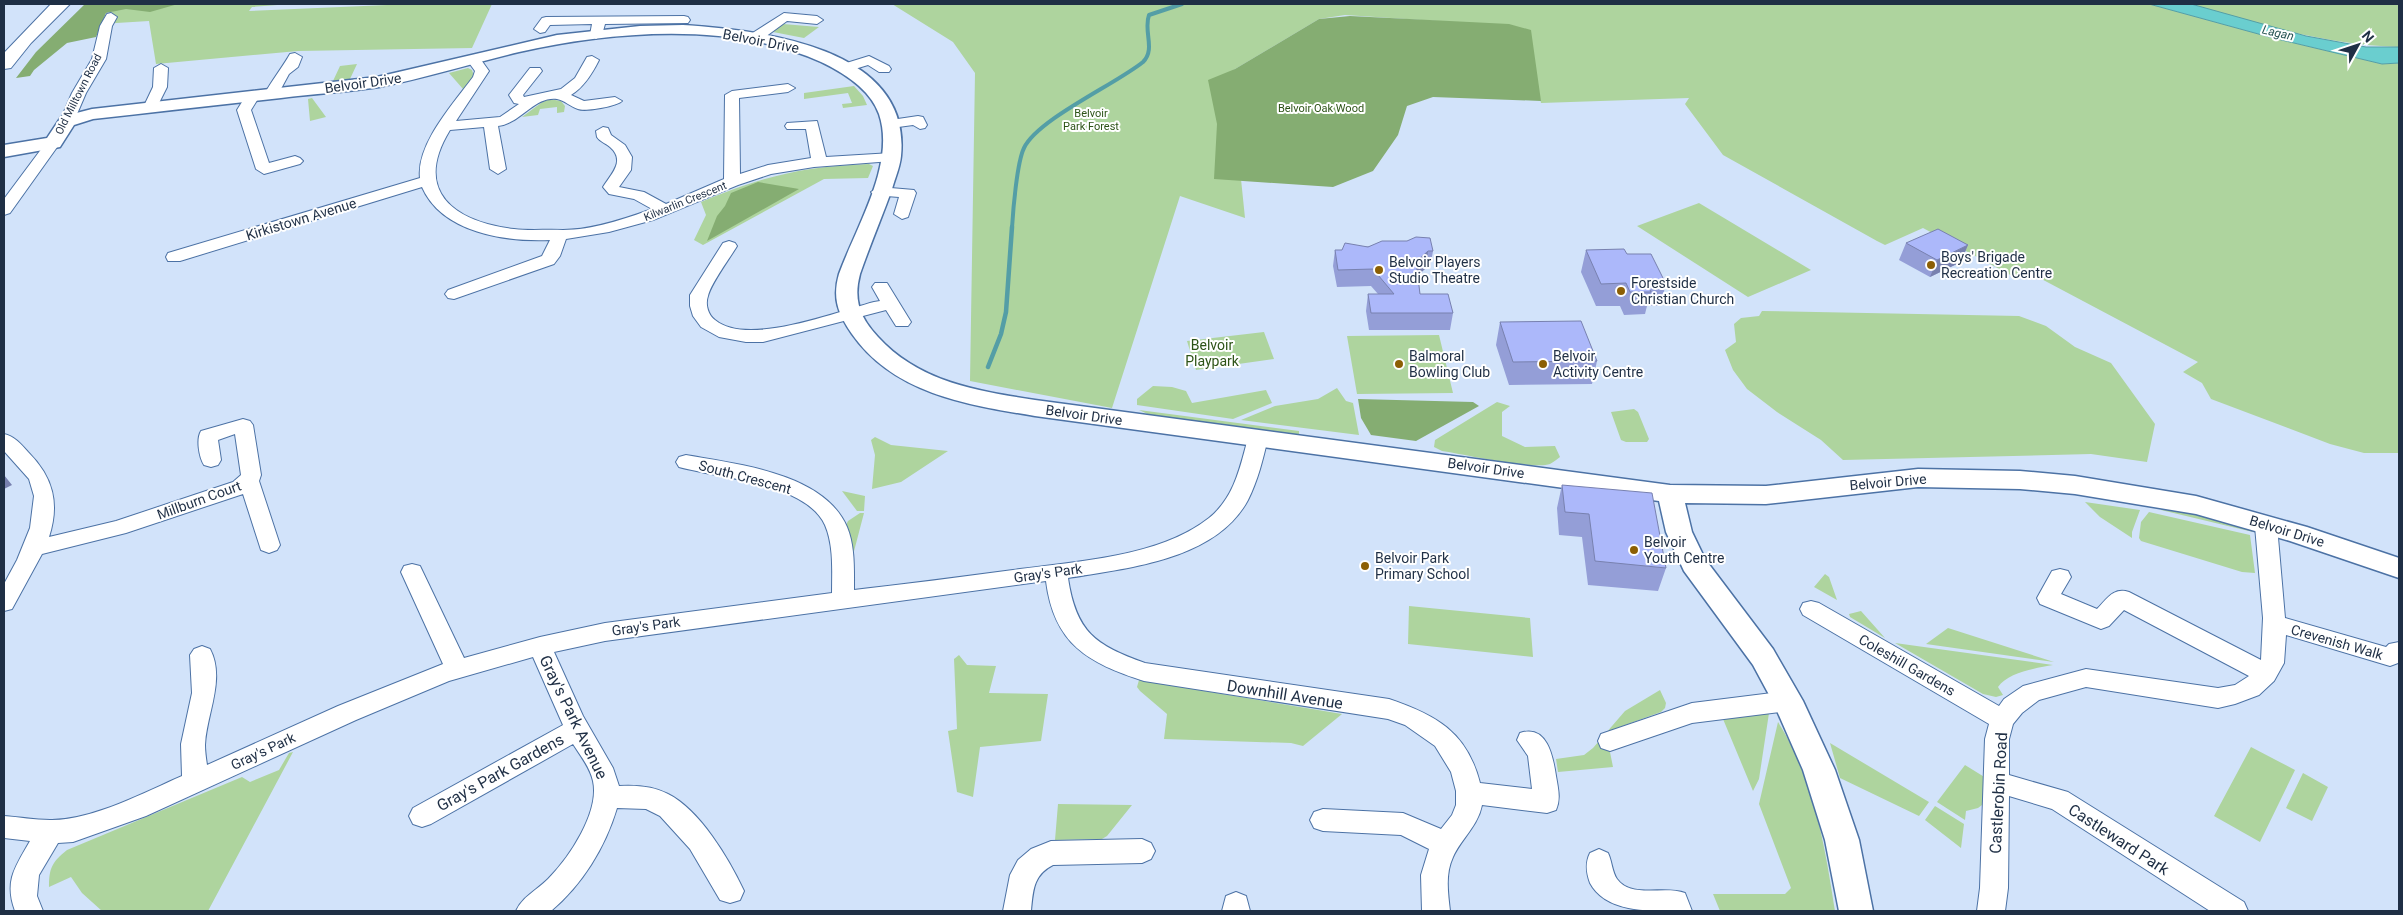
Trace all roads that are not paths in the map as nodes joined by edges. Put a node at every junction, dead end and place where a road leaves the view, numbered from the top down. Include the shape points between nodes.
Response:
1 (61, 4) edge
2 (111, 17) dead end
3 (684, 20) dead end
4 (817, 20) dead end
5 (546, 22) dead end
6 (597, 28) junction
7 (756, 37) junction
8 (295, 57) dead end
9 (474, 60) junction
10 (592, 60) dead end
11 (4, 64) edge
12 (161, 68) dead end
13 (845, 68) junction
14 (884, 69) dead end
15 (535, 71) dead end
16 (788, 88) dead end
17 (560, 95) junction
18 (262, 96) junction
19 (614, 102) dead end
20 (529, 103) junction
21 (150, 108) junction
22 (67, 121) junction
23 (491, 124) junction
24 (891, 124) junction
25 (920, 125) dead end
26 (447, 126) junction
27 (792, 126) dead end
28 (603, 131) dead end
29 (53, 143) junction
30 (4, 151) edge
31 (892, 157) junction
32 (295, 161) dead end
33 (819, 162) junction
34 (498, 169) dead end
35 (427, 181) junction
36 (732, 182) junction
37 (879, 192) junction
38 (4, 210) edge
39 (665, 210) junction
40 (902, 214) dead end
41 (560, 234) junction
42 (719, 254) dead end
43 (174, 257) dead end
44 (881, 287) dead end
45 (454, 294) dead end
46 (891, 303) junction
47 (849, 314) junction
48 (902, 322) dead end
49 (1258, 438) junction
50 (4, 440) edge
51 (211, 460) dead end
52 (686, 462) dead end
53 (249, 481) junction
54 (1670, 494) junction
55 (2266, 526) junction
56 (269, 545) dead end
57 (34, 548) junction
58 (2399, 568) edge
59 (412, 572) dead end
60 (1056, 572) junction
61 (2060, 577) dead end
62 (843, 600) junction
63 (4, 603) edge
64 (1811, 609) dead end
65 (2274, 623) junction
66 (540, 646) junction
67 (2397, 650) dead end
68 (202, 655) dead end
69 (457, 668) junction
70 (2266, 674) junction
71 (1788, 701) junction
72 (2002, 720) junction
73 (578, 729) junction
74 (1529, 740) dead end
75 (1610, 741) dead end
76 (195, 782) junction
77 (1998, 782) junction
78 (1469, 794) junction
79 (607, 797) junction
80 (422, 816) dead end
81 (1323, 820) dead end
82 (4, 827) edge
83 (50, 832) junction
84 (1446, 844) junction
85 (1142, 851) dead end
86 (1599, 862) dead end
87 (730, 891) dead end
88 (29, 911) edge
89 (530, 911) edge
90 (1017, 911) edge
91 (1436, 911) edge
92 (1678, 911) edge
93 (1856, 911) edge
94 (1991, 911) edge
95 (2234, 911) edge

1 - 11 highway
2 - 22 street, Old Milltown Road via 99,59 78,94
3 - 6 street
4 - 7 street via 784,17
5 - 6 street
6 - 7 street, Belvoir Drive
6 - 9 street, Belvoir Drive
7 - 13 street, Belvoir Drive via 811,51
8 - 18 street via 291,67
9 - 18 street, Belvoir Drive via 377,82
9 - 26 street via 482,71 480,77
10 - 17 street via 569,92
12 - 21 street via 160,87
13 - 14 street via 869,60
13 - 24 street, Belvoir Drive via 878,94
15 - 20 street via 516,95 519,100
16 - 36 street via 732,95
17 - 19 street via 582,106
17 - 20 street
18 - 21 street, Belvoir Drive
18 - 32 street via 244,110 264,169
20 - 23 street via 510,118
21 - 22 street, Belvoir Drive via 92,114
22 - 29 street, Old Milltown Road
23 - 26 street
23 - 34 street
24 - 25 street via 918,120
24 - 31 street, Belvoir Drive
26 - 35 street via 429,156
27 - 33 street via 812,124
28 - 39 street via 604,137 619,146 624,162 611,187 614,191 638,195
29 - 30 street, Old Milltown Road
29 - 38 street, Old Milltown Road
31 - 33 street, Kilwarlin Crescent
31 - 37 street, Belvoir Drive
33 - 36 street, Kilwarlin Crescent via 767,171
35 - 41 street, Kilwarlin Crescent via 436,200 444,208 469,222 512,234
35 - 43 street, Kirkistown Avenue
36 - 39 street, Kilwarlin Crescent
37 - 40 street via 908,193
37 - 47 street, Belvoir Drive via 846,288
39 - 41 street, Kilwarlin Crescent via 630,223
41 - 45 street via 548,260
42 - 47 street via 697,303 702,318 718,330 742,336 764,336
44 - 46 street
46 - 47 street
46 - 48 street
47 - 49 street, Belvoir Drive via 885,358 920,380 944,390 1035,408
49 - 54 street, Belvoir Drive
49 - 60 street, Gray's Park via 1238,499 1218,524 1182,546 1136,559
50 - 57 street via 40,480 45,509
51 - 53 street, Millburn Court via 208,436 243,425 251,475
52 - 62 street, South Crescent via 789,487 821,506 831,518 841,548
53 - 56 street
53 - 57 street, Millburn Court via 240,487 119,528
54 - 55 street, Belvoir Drive via 1766,495 1918,478 2020,480 2127,492 2196,505
54 - 71 street via 1678,532 1694,564 1763,657
55 - 58 street, Belvoir Drive
55 - 65 street
57 - 63 street
59 - 69 street
60 - 62 street, Gray's Park
60 - 78 street, Downhill Avenue via 1062,610 1068,625 1083,642 1107,659 1144,672 1389,709 1416,718 1450,744 1461,762
61 - 70 street via 2048,598 2101,620 2121,598
62 - 66 street, Gray's Park via 605,632
64 - 72 street, Coleshill Gardens
65 - 67 street, Crevenish Walk via 2390,657
65 - 70 street via 2273,661
66 - 69 street, Gray's Park
66 - 73 street, Gray's Park Avenue
68 - 76 street via 204,694 193,744
69 - 76 street, Gray's Park via 347,713
70 - 72 street, Castlerobin Road via 2238,696 2218,698 2086,678 2031,693 2013,706
71 - 75 street via 1711,709 1677,717 1627,738
71 - 93 street via 1819,770 1842,840
72 - 77 street, Castlerobin Road via 1998,739
73 - 79 street, Gray's Park Avenue via 601,768 607,784
73 - 80 street, Gray's Park Gardens
74 - 78 street via 1540,752 1547,802
76 - 83 street, Gray's Park via 137,808 73,830
77 - 94 street, Castlerobin Road
77 - 95 street, Castleward Park via 2059,800
78 - 84 street, Downhill Avenue via 1468,809
79 - 87 street via 656,800 676,813 709,856
79 - 89 street, Gray's Park Avenue via 596,830 572,872 550,896
81 - 84 street via 1403,824
82 - 83 street, Gray's Park
83 - 88 street via 26,874 22,896
84 - 91 street, Downhill Avenue via 1432,883
85 - 90 street via 1051,853 1038,857 1022,876
86 - 92 street via 1604,884 1616,896 1629,902 1675,902

